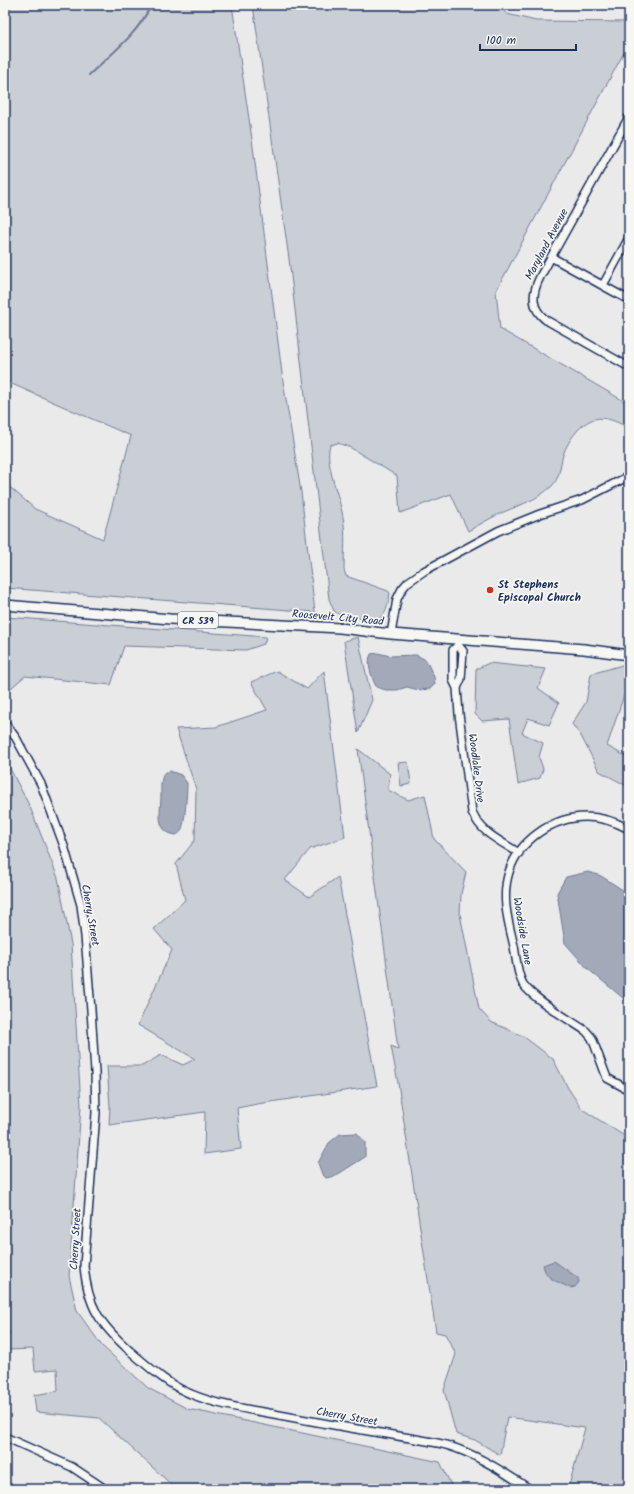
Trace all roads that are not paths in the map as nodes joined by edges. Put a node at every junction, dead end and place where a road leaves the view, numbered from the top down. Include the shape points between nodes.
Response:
1 (629, 117) edge
2 (629, 238) edge
3 (551, 257) junction
4 (603, 285) junction
5 (629, 300) edge
6 (629, 367) edge
7 (629, 476) edge
8 (5, 605) edge
9 (391, 634) junction
10 (458, 642) junction
11 (629, 655) edge
12 (5, 723) edge
13 (629, 829) edge
14 (519, 853) junction
15 (629, 1090) edge
16 (5, 1437) edge
17 (105, 1489) edge
18 (529, 1489) edge

1 - 3 street, Maryland Avenue
2 - 4 street
3 - 4 street
3 - 6 street, Maryland Avenue via 534,291 538,312 553,324
4 - 5 street
7 - 9 street, Roosevelt City Road via 582,500 498,531 424,571 402,588 397,599
8 - 9 main road, Roosevelt City Road / CR 539 via 170,619 340,628
9 - 10 main road, CR 539
10 - 11 main road, CR 539 via 584,649
10 - 14 street, Woodlake Drive via 453,650 452,668 457,688 472,812 484,831
12 - 18 street, Cherry Street via 41,784 64,846 81,905 91,1010 95,1099 84,1266 92,1305 100,1320 151,1370 191,1394 249,1410 461,1449
13 - 14 street, Woodside Lane via 596,818 574,818 540,831
14 - 15 street, Woodside Lane via 509,871 505,903 523,984 535,996 586,1031 592,1038 607,1078
16 - 17 street via 72,1466

